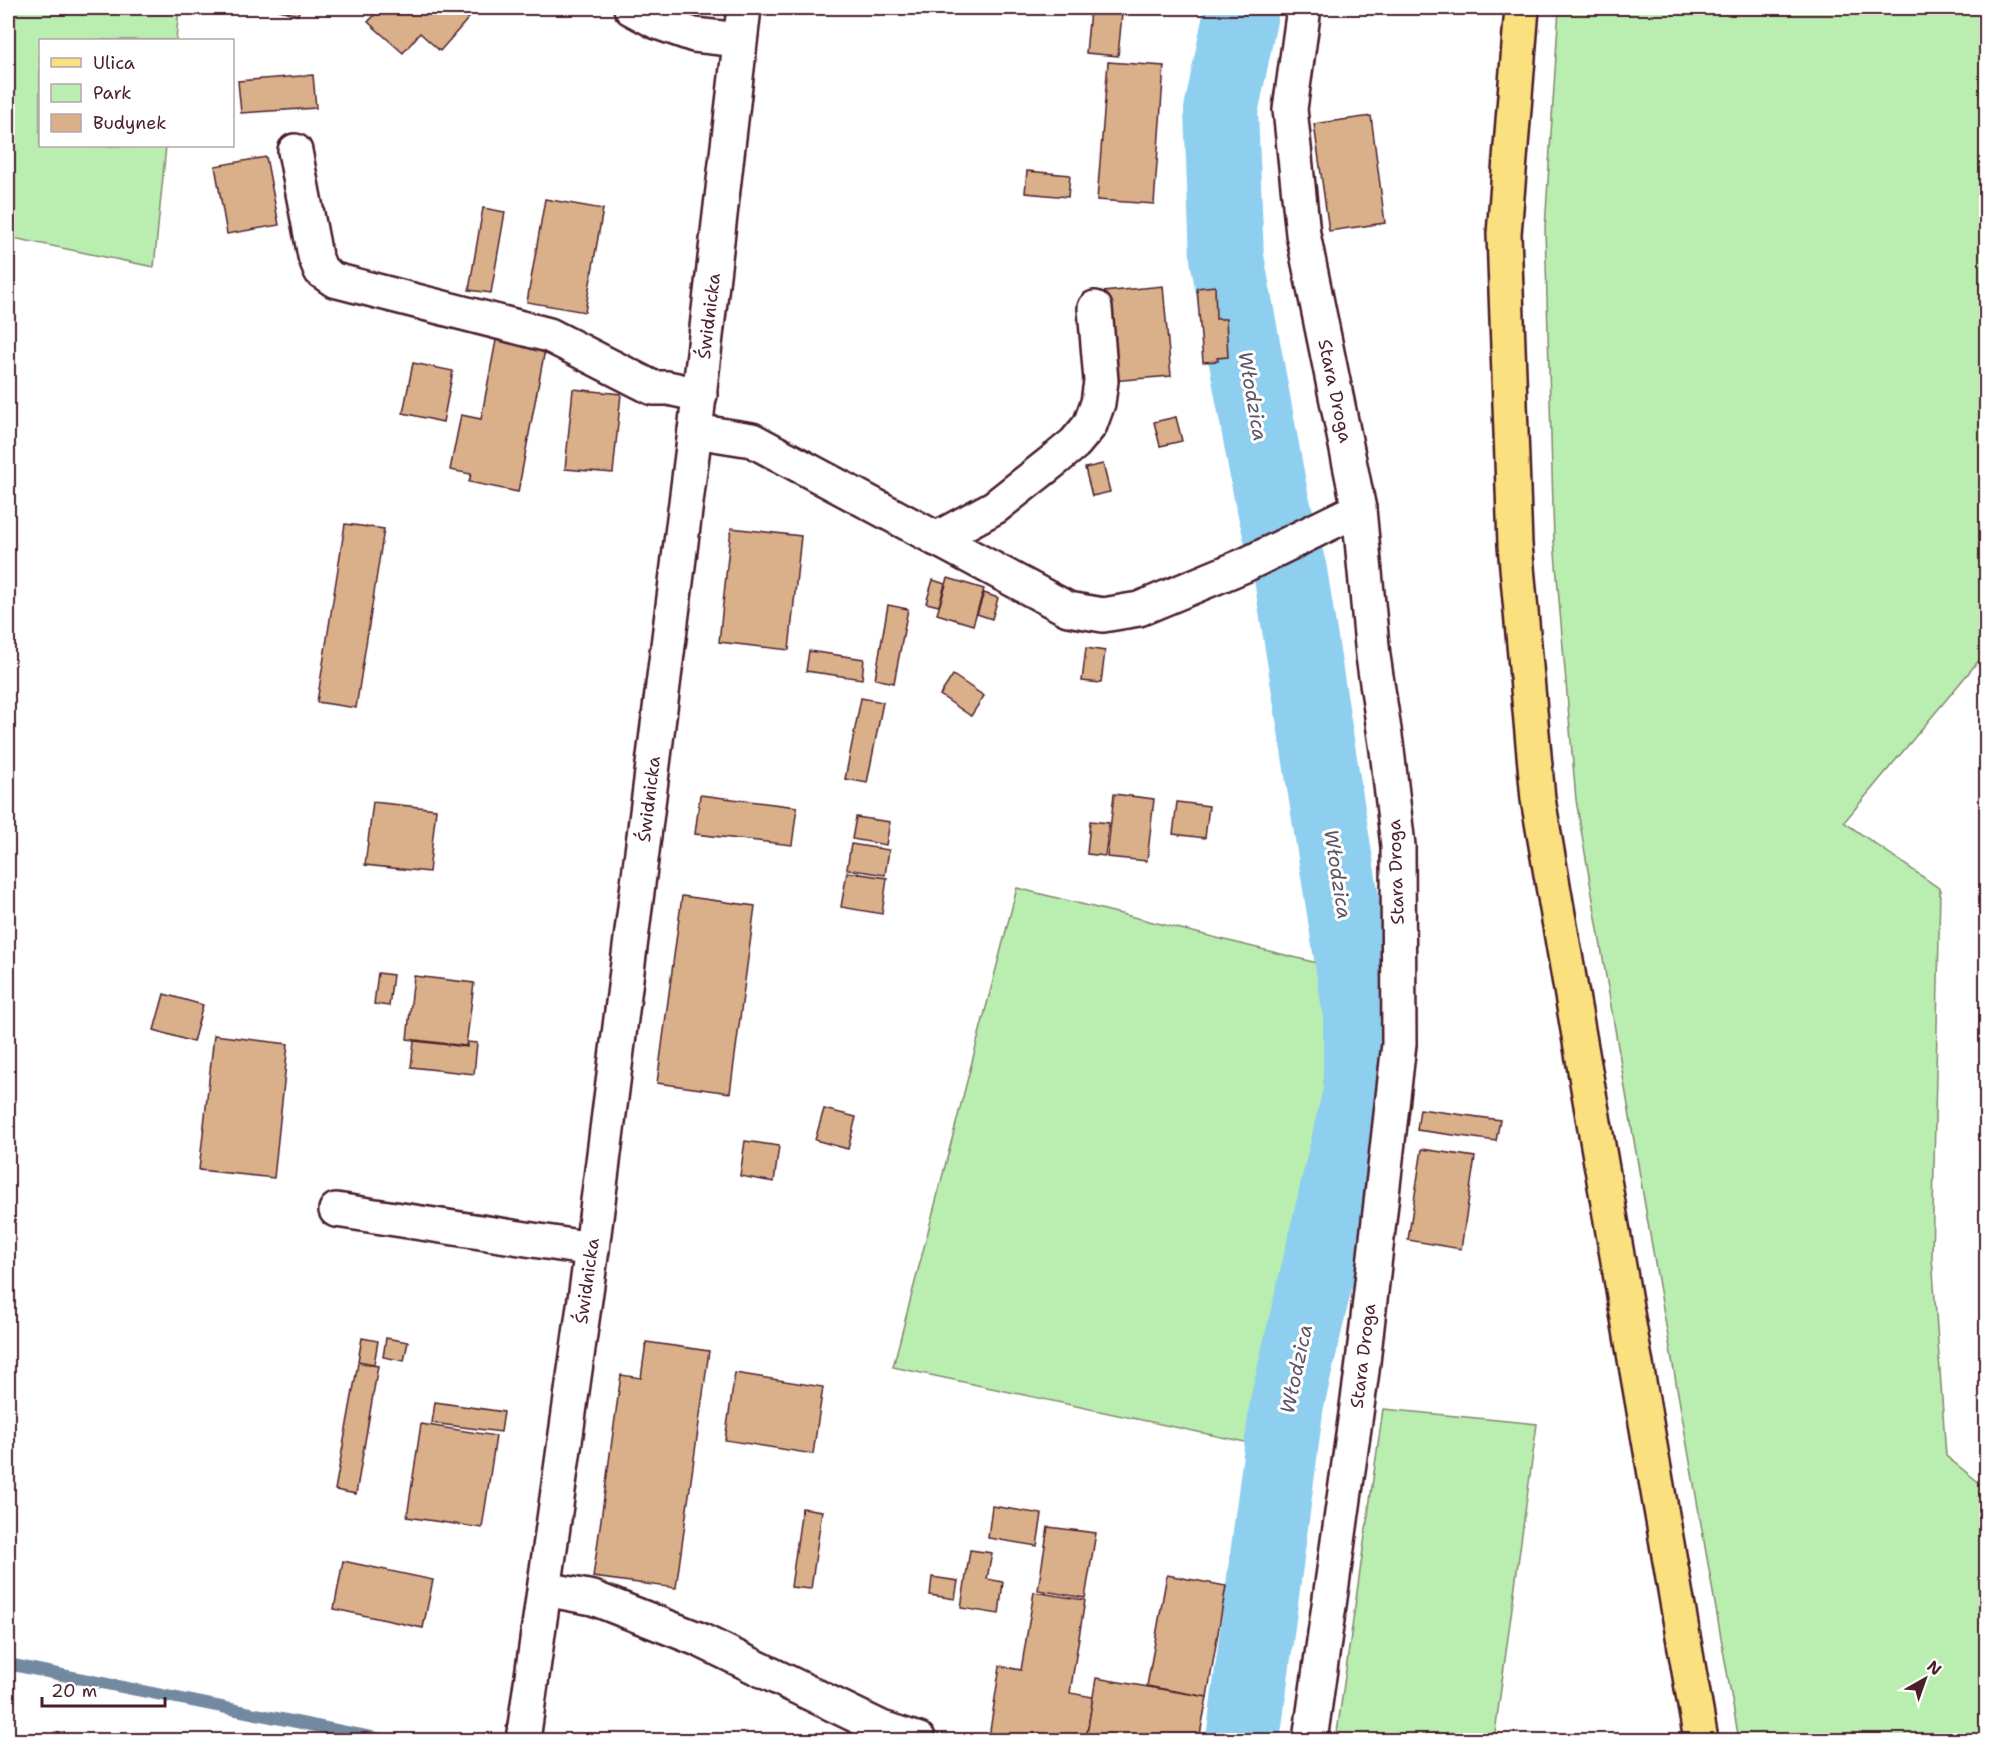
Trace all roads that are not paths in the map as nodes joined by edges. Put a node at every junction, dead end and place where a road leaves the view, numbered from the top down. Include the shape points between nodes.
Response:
1 (631, 8) edge
2 (744, 8) edge
3 (1304, 8) edge
4 (1522, 8) edge
5 (740, 40) junction
6 (295, 151) dead end
7 (1095, 308) dead end
8 (700, 395) junction
9 (695, 431) junction
10 (1349, 514) junction
11 (936, 540) junction
12 (336, 1210) dead end
13 (592, 1249) junction
14 (545, 1589) junction
15 (525, 1726) edge
16 (879, 1734) edge
17 (919, 1740) edge
18 (1310, 1740) edge
19 (1701, 1740) edge

1 - 5 street via 693,35
2 - 5 street, Świdnicka
3 - 10 street, Stara Droga via 1290,109 1303,234
4 - 19 main road via 1504,234 1515,545 1538,799
5 - 8 street, Świdnicka
6 - 8 street via 315,256 321,271 334,280 549,336 653,388
7 - 11 street via 1101,381 1090,425 1057,458 995,507
8 - 9 street, Świdnicka
9 - 11 street via 752,440
9 - 13 street, Świdnicka
10 - 11 street via 1245,565 1139,609 1103,615 1068,609
10 - 18 street, Stara Droga via 1388,750 1398,846 1399,1044 1362,1371
12 - 13 street
13 - 14 street, Świdnicka
14 - 15 street, Świdnicka
14 - 16 street via 593,1598 698,1639
16 - 17 street

